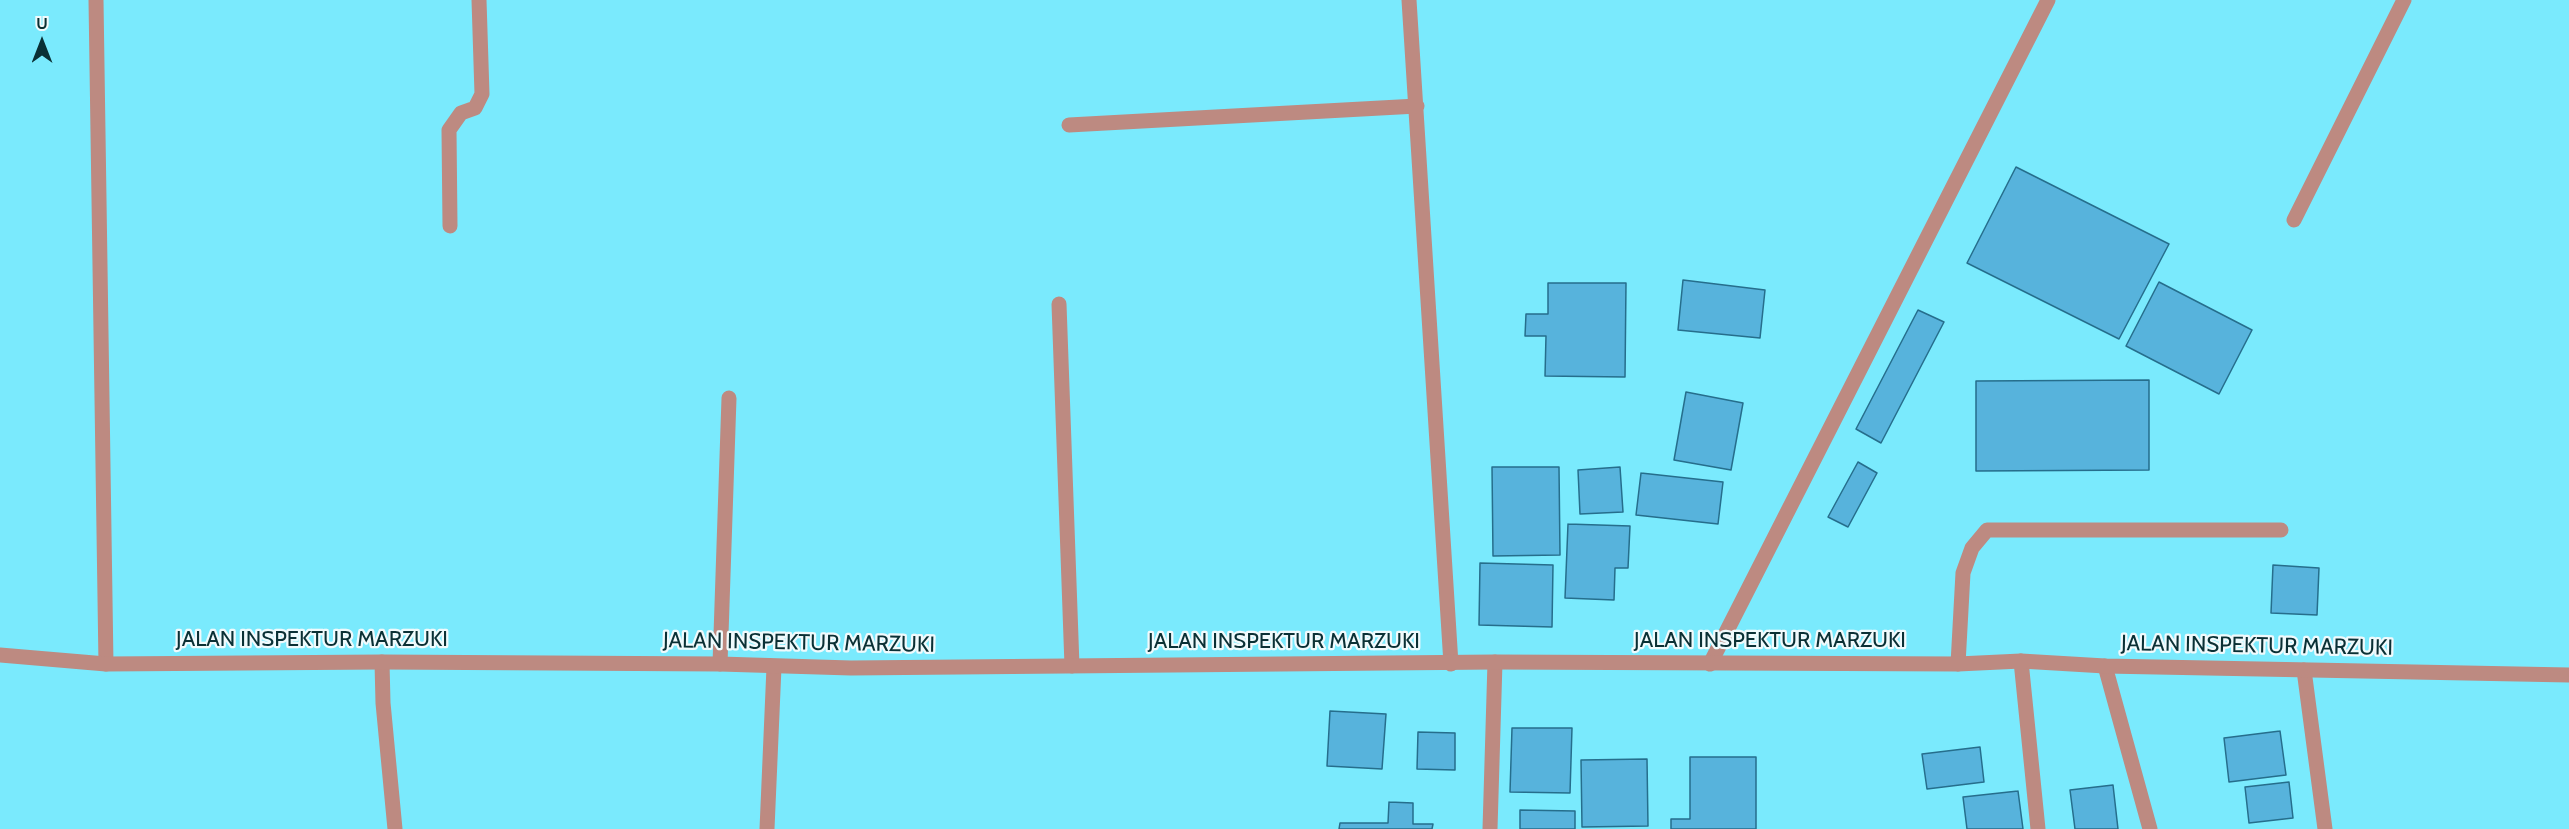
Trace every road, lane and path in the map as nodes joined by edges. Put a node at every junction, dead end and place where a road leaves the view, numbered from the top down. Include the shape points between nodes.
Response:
1 (96, 0) edge
2 (479, 0) edge
3 (1409, 0) edge
4 (2048, 0) edge
5 (2404, 0) edge
6 (1417, 106) junction
7 (1069, 125) dead end
8 (2294, 220) dead end
9 (450, 226) dead end
10 (1059, 304) dead end
11 (729, 398) dead end
12 (2282, 530) dead end
13 (0, 655) edge
14 (382, 662) junction
15 (1495, 662) junction
16 (2021, 662) junction
17 (105, 664) junction
18 (720, 664) junction
19 (1451, 664) junction
20 (1710, 664) junction
21 (1958, 664) junction
22 (1072, 666) junction
23 (2105, 666) junction
24 (774, 667) junction
25 (2304, 670) junction
26 (2569, 675) edge
27 (395, 829) edge
28 (767, 829) edge
29 (1490, 829) edge
30 (2038, 829) edge
31 (2150, 829) edge
32 (2325, 829) edge

1 - 17 street
2 - 9 street via 482,94 475,108 461,113 448,130
3 - 6 street
4 - 20 street
5 - 8 street
6 - 7 street
6 - 19 street
10 - 22 street
11 - 18 street
12 - 21 street via 1987,530 1972,548 1963,573
13 - 17 street, JALAN INSPEKTUR MARZUKI
14 - 17 street, JALAN INSPEKTUR MARZUKI
14 - 18 street, JALAN INSPEKTUR MARZUKI
14 - 27 street
15 - 19 street, JALAN INSPEKTUR MARZUKI
15 - 20 street, JALAN INSPEKTUR MARZUKI
15 - 29 street
16 - 21 street, JALAN INSPEKTUR MARZUKI
16 - 23 street, JALAN INSPEKTUR MARZUKI
16 - 30 street
18 - 24 street, JALAN INSPEKTUR MARZUKI
19 - 22 street, JALAN INSPEKTUR MARZUKI
20 - 21 street, JALAN INSPEKTUR MARZUKI
22 - 24 street, JALAN INSPEKTUR MARZUKI
23 - 25 street, JALAN INSPEKTUR MARZUKI
23 - 31 street
24 - 28 street
25 - 26 street, JALAN INSPEKTUR MARZUKI
25 - 32 street

